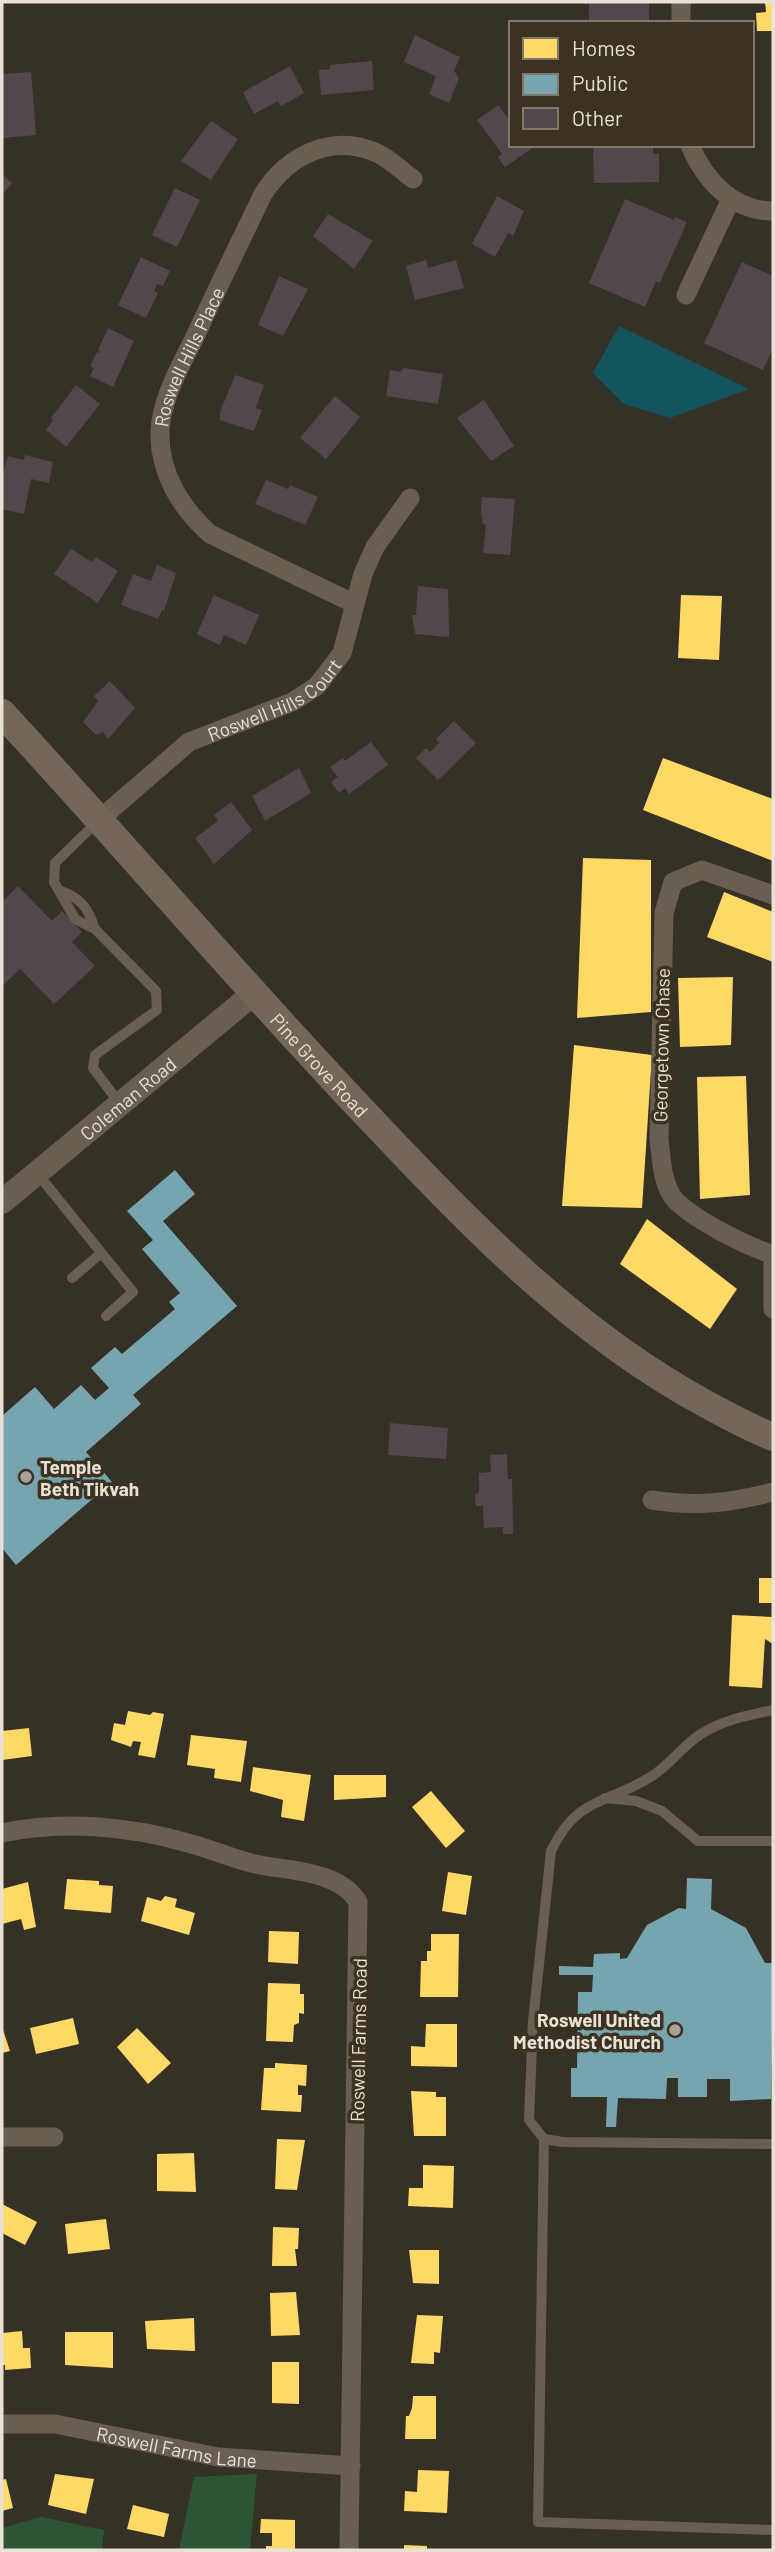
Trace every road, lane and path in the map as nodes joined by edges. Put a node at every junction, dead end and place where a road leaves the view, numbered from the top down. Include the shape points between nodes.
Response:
1 (681, 2) edge
2 (681, 21) edge
3 (691, 147) edge
4 (414, 179) dead end
5 (730, 201) junction
6 (773, 211) edge
7 (686, 295) dead end
8 (410, 498) dead end
9 (355, 604) junction
10 (2, 713) edge
11 (100, 819) junction
12 (61, 891) junction
13 (773, 895) edge
14 (95, 929) junction
15 (253, 994) junction
16 (120, 1104) junction
17 (37, 1173) junction
18 (2, 1202) edge
19 (100, 1254) junction
20 (773, 1254) edge
21 (72, 1278) dead end
22 (773, 1309) edge
23 (106, 1316) dead end
24 (773, 1437) edge
25 (773, 1492) edge
26 (652, 1500) dead end
27 (773, 1710) edge
28 (604, 1798) junction
29 (2, 1833) edge
30 (773, 1841) edge
31 (2, 2137) edge
32 (54, 2137) dead end
33 (544, 2138) junction
34 (773, 2144) edge
35 (2, 2424) edge
36 (351, 2466) junction
37 (773, 2530) edge
38 (349, 2550) edge

1 - 2 street
3 - 5 street via 698,165
4 - 9 street, Roswell Hills Place via 380,154 343,145 303,154 275,176 168,394 160,432 165,472 181,504 210,534
5 - 6 street via 756,211
5 - 7 street
8 - 9 street, Roswell Hills Court via 375,547
9 - 11 street, Roswell Hills Court via 342,653 317,686 292,702 189,742
10 - 11 main road, Pine Grove Road
11 - 12 lane via 55,863 54,881
11 - 15 main road, Pine Grove Road
12 - 14 lane via 75,919
12 - 14 lane via 78,897 89,910
13 - 20 street, Georgetown Chase via 702,870 673,881 664,913 659,1138 662,1171 675,1200 742,1244
14 - 16 lane via 156,991 158,999 157,1010 95,1055 93,1068
15 - 16 street, Coleman Road
15 - 24 main road, Pine Grove Road via 495,1249 579,1321 668,1384
16 - 17 street, Coleman Road
17 - 18 street, Coleman Road
17 - 19 lane
19 - 21 lane
19 - 23 lane via 133,1292
20 - 22 street, Georgetown Chase
25 - 26 street via 721,1504
27 - 28 lane via 732,1719 701,1734 652,1776
28 - 30 lane via 636,1801 662,1811 698,1841
28 - 33 lane via 575,1814 551,1851 533,2021 529,2120
29 - 36 street, Roswell Farms Road via 84,1826 147,1833 333,1880 351,1891 358,1902
31 - 32 street
33 - 34 lane via 573,2143
33 - 37 lane via 538,2522
35 - 36 street, Roswell Farms Lane via 54,2424 218,2457
36 - 38 street, Roswell Farms Road

